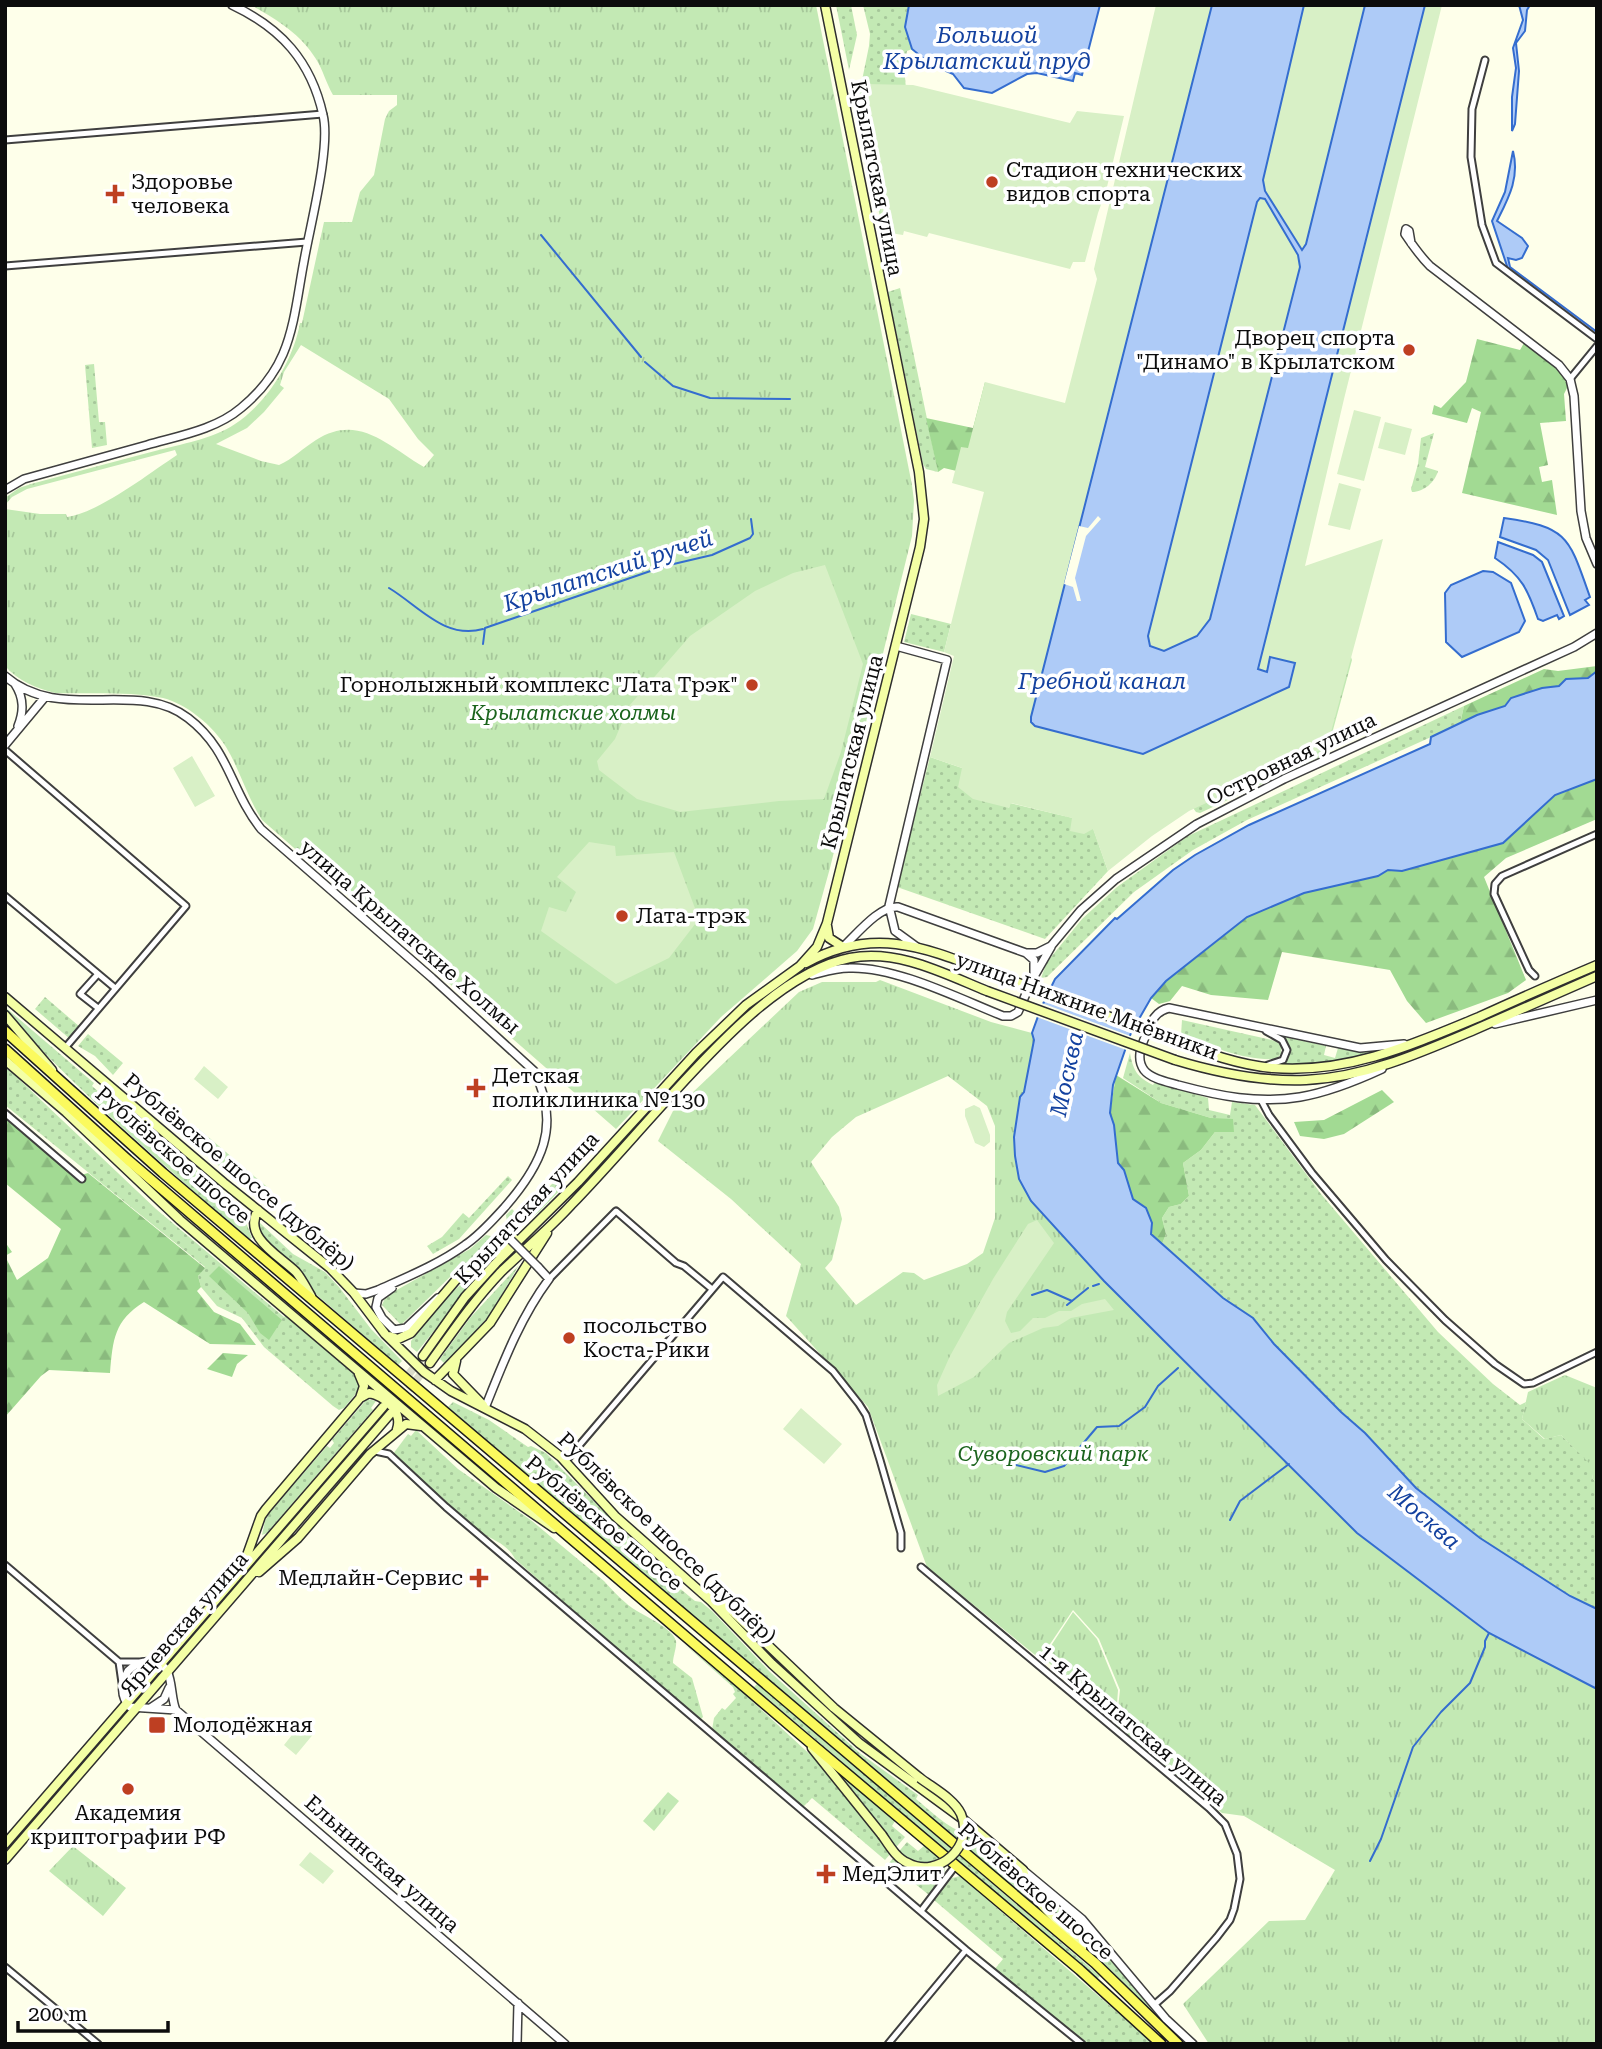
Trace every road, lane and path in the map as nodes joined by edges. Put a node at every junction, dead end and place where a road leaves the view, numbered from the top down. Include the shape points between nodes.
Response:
1 (232, 5) edge
2 (825, 5) edge
3 (1485, 60) dead end
4 (323, 114) junction
5 (5, 140) edge
6 (1405, 234) dead end
7 (307, 243) junction
8 (5, 266) edge
9 (1597, 339) edge
10 (1597, 346) edge
11 (1570, 379) junction
12 (5, 489) edge
13 (1597, 564) edge
14 (1597, 633) edge
15 (896, 646) junction
16 (5, 676) edge
17 (15, 683) junction
18 (45, 697) junction
19 (15, 733) junction
20 (5, 745) edge
21 (5, 750) edge
22 (1597, 834) edge
23 (5, 896) edge
24 (889, 906) junction
25 (827, 923) junction
26 (1051, 946) junction
27 (842, 947) junction
28 (918, 947) junction
29 (1026, 953) junction
30 (1597, 965) edge
31 (800, 966) junction
32 (97, 974) junction
33 (1535, 976) dead end
34 (1597, 976) edge
35 (805, 977) junction
36 (1032, 980) junction
37 (115, 988) junction
38 (5, 997) edge
39 (1597, 1000) edge
40 (98, 1008) junction
41 (5, 1015) edge
42 (1260, 1028) junction
43 (1477, 1028) junction
44 (5, 1031) edge
45 (1425, 1040) junction
46 (65, 1048) junction
47 (5, 1049) edge
48 (5, 1060) edge
49 (1398, 1061) junction
50 (1256, 1065) junction
51 (58, 1078) junction
52 (1261, 1100) junction
53 (5, 1114) edge
54 (82, 1179) dead end
55 (157, 1185) junction
56 (569, 1207) junction
57 (258, 1210) junction
58 (180, 1220) junction
59 (492, 1221) junction
60 (538, 1223) junction
61 (406, 1278) junction
62 (549, 1279) junction
63 (712, 1289) junction
64 (354, 1293) junction
65 (444, 1293) junction
66 (314, 1301) junction
67 (385, 1334) junction
68 (1597, 1352) edge
69 (423, 1356) tunnel mouth
70 (457, 1359) junction
71 (430, 1363) tunnel mouth
72 (355, 1368) junction
73 (435, 1380) junction
74 (360, 1398) junction
75 (383, 1407) tunnel mouth
76 (485, 1408) junction
77 (391, 1413) tunnel mouth
78 (424, 1428) junction
79 (393, 1434) junction
80 (370, 1454) junction
81 (389, 1454) junction
82 (565, 1462) junction
83 (579, 1544) junction
84 (901, 1548) dead end
85 (5, 1565) edge
86 (921, 1567) dead end
87 (236, 1577) junction
88 (695, 1587) junction
89 (239, 1590) junction
90 (200, 1617) junction
91 (209, 1625) junction
92 (119, 1662) junction
93 (144, 1662) junction
94 (160, 1662) junction
95 (169, 1672) junction
96 (170, 1684) junction
97 (122, 1687) junction
98 (125, 1703) junction
99 (133, 1709) junction
100 (148, 1709) junction
101 (176, 1710) junction
102 (801, 1735) junction
103 (5, 1844) edge
104 (5, 1860) edge
105 (956, 1865) junction
106 (1023, 1870) junction
107 (920, 1911) junction
108 (966, 1950) junction
109 (1094, 1963) junction
110 (5, 1966) edge
111 (518, 2003) junction
112 (1154, 2005) junction
113 (98, 2044) edge
114 (517, 2044) edge
115 (565, 2044) edge
116 (888, 2044) edge
117 (1082, 2044) edge
118 (1161, 2044) edge
119 (1178, 2044) edge
120 (1193, 2044) edge

1 - 4 street via 268,26 291,48 309,73
2 - 15 main road, Крылатская улица via 922,489 922,535
3 - 9 street via 1472,109 1471,157 1482,225 1496,263
4 - 5 street
4 - 7 street via 323,151
6 - 11 street via 1430,266 1559,365
7 - 8 street
7 - 12 street via 286,347 272,374 237,411 188,433 24,479
10 - 11 street
11 - 13 street via 1583,526
14 - 26 street, Островная улица via 1197,824 1116,878
15 - 24 street via 947,660
15 - 25 main road, Крылатская улица
16 - 17 street, улица Крылатские Холмы
17 - 18 street, улица Крылатские Холмы
17 - 19 street via 22,708
18 - 19 street
18 - 59 street, улица Крылатские Холмы via 154,703 187,717 217,747 243,803 261,829 534,1071 546,1104 546,1138 529,1178
19 - 20 street
21 - 37 street via 186,906
22 - 33 street via 1502,876 1495,884 1494,894
23 - 32 street
24 - 27 street
24 - 28 street via 895,931
24 - 29 street
25 - 27 main road via 829,938
25 - 31 main road, Крылатская улица via 817,947
26 - 29 street
26 - 36 street, Островная улица
27 - 28 main road, улица Нижние Мнёвники via 886,942
27 - 31 main road, улица Нижние Мнёвники
28 - 50 main road, улица Нижние Мнёвники, bridge via 1175,1041
29 - 36 street via 1034,960
30 - 45 main road, улица Нижние Мнёвники
31 - 60 main road, Крылатская улица via 746,1005 696,1053
32 - 37 street
32 - 40 street via 80,994
34 - 43 main road, улица Нижние Мнёвники
35 - 36 street, Островная улица via 839,968 863,968 896,975 1003,1016 1018,1012
35 - 49 main road, улица Нижние Мнёвники, bridge via 849,958 888,957 915,963 1175,1060 1228,1074 1284,1080 1332,1078
35 - 56 main road, Крылатская улица via 752,1013 703,1060
37 - 40 street
38 - 46 main road, Рублёвское шоссе (дублёр)
39 - 43 street
40 - 46 street
41 - 51 main road
42 - 45 street via 1360,1048
42 - 50 street via 1282,1040 1287,1050 1277,1063
42 - 52 street via 1169,1008 1153,1018 1140,1055 1146,1073 1165,1081
43 - 49 main road, улица Нижние Мнёвники
44 - 51 main road, Рублёвское шоссе
45 - 50 main road, улица Нижние Мнёвники via 1353,1063 1299,1069
46 - 57 main road, Рублёвское шоссе (дублёр)
47 - 55 main road, Рублёвское шоссе
48 - 58 main road
49 - 52 street via 1320,1092
51 - 66 main road, Рублёвское шоссе
52 - 68 street via 1312,1174 1386,1260 1495,1364 1524,1384 1533,1383
53 - 54 street
55 - 58 main road
55 - 83 main road, Рублёвское шоссе
56 - 70 main road via 528,1261 498,1313
56 - 71 main road, Крылатская улица via 480,1296
57 - 64 main road, Рублёвское шоссе (дублёр)
57 - 66 main road via 254,1226 258,1236 297,1273
58 - 72 main road
59 - 61 street, улица Крылатские Холмы via 457,1251
59 - 62 street, bridge
60 - 65 main road
60 - 69 main road, Крылатская улица via 465,1297
61 - 64 street, улица Крылатские Холмы via 371,1293
61 - 65 street via 378,1298 376,1305 394,1331 406,1328
62 - 63 street via 616,1211
62 - 76 street via 507,1350
63 - 82 street
63 - 84 street via 723,1276 833,1371 859,1404 880,1460
64 - 67 main road, Рублёвское шоссе (дублёр)
65 - 67 main road via 406,1336 398,1339
66 - 109 main road, Рублёвское шоссе
67 - 73 main road, Рублёвское шоссе (дублёр)
70 - 73 main road
70 - 76 main road via 453,1374
72 - 74 main road via 364,1386
72 - 78 main road
73 - 76 main road, Рублёвское шоссе (дублёр)
74 - 79 main road via 374,1393 397,1411 400,1422
74 - 87 main road via 266,1509
75 - 87 main road, Ярцевская улица
76 - 82 main road, Рублёвское шоссе (дублёр) via 526,1429
77 - 89 main road, Ярцевская улица
78 - 79 main road via 406,1424
78 - 83 main road via 496,1488
79 - 80 main road
79 - 81 street
80 - 81 street
80 - 89 main road via 298,1538
81 - 107 street
82 - 88 main road, Рублёвское шоссе (дублёр) via 615,1516
83 - 102 main road, Рублёвское шоссе
85 - 92 street
86 - 112 street, 1-я Крылатская улица via 1225,1824 1237,1854 1240,1879 1230,1920
87 - 90 main road, Ярцевская улица
88 - 102 main road, bridge via 732,1611 866,1736 952,1803 963,1826 963,1840 955,1853 929,1867 916,1867 901,1859
88 - 106 main road, Рублёвское шоссе (дублёр) via 859,1743
89 - 91 main road, Ярцевская улица
90 - 91 main road via 201,1625
90 - 94 main road, Ярцевская улица
91 - 95 main road, Ярцевская улица
92 - 93 street
92 - 97 street
93 - 94 street
93 - 97 street via 128,1671
94 - 95 street
94 - 98 main road, Ярцевская улица
95 - 96 street
95 - 99 main road, Ярцевская улица
96 - 100 street via 164,1699
96 - 101 street
97 - 98 street
98 - 99 street
98 - 103 main road, Ярцевская улица
99 - 100 street
99 - 104 main road, Ярцевская улица
100 - 101 street
101 - 111 street, Ельнинская улица
102 - 105 main road, Рублёвское шоссе
105 - 107 street
105 - 118 main road, Рублёвское шоссе
106 - 109 main road via 1028,1890
106 - 112 street, Рублёвское шоссе (дублёр) via 1094,1932
107 - 108 street
108 - 116 street
108 - 117 street
109 - 119 main road, Рублёвское шоссе
110 - 113 street
111 - 114 street
111 - 115 street, Ельнинская улица
112 - 120 street, Рублёвское шоссе (дублёр)

